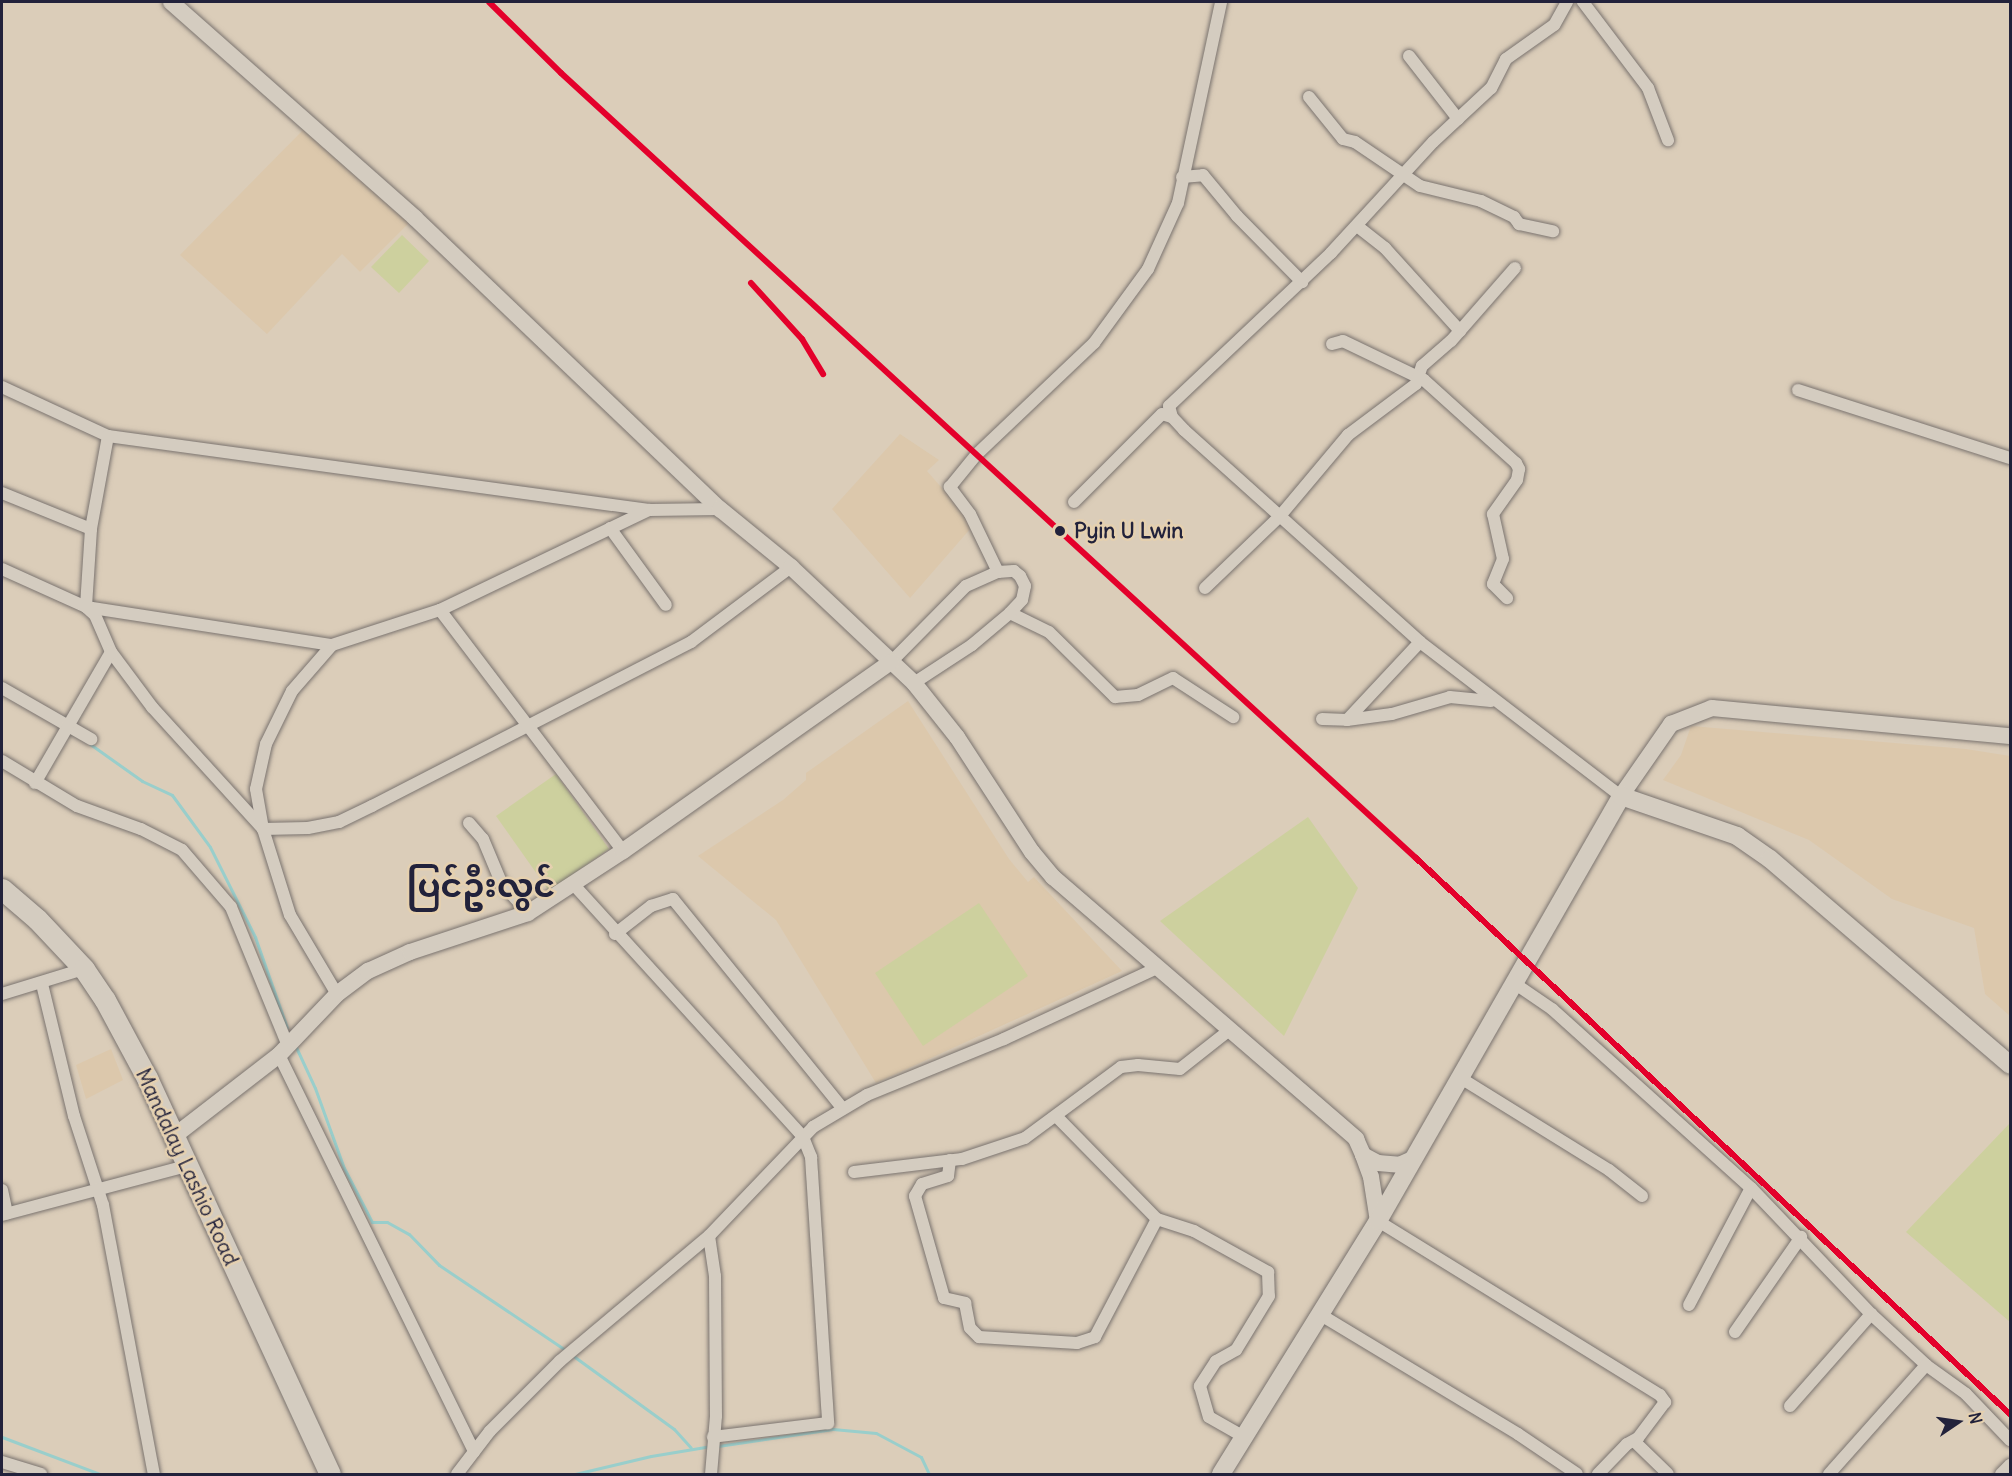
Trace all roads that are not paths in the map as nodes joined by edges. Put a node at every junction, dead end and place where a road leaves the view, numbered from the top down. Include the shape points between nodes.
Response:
1 (171, 2) edge
2 (1221, 2) edge
3 (1567, 2) edge
4 (1583, 2) edge
5 (1409, 57) dead end
6 (1309, 97) dead end
7 (1458, 119) junction
8 (1668, 140) dead end
9 (1182, 177) junction
10 (1405, 177) junction
11 (1357, 226) junction
12 (1553, 231) dead end
13 (1515, 268) dead end
14 (1302, 282) junction
15 (1460, 331) junction
16 (1332, 344) dead end
17 (1416, 375) junction
18 (2, 387) edge
19 (1798, 390) dead end
20 (1172, 417) junction
21 (108, 436) junction
22 (2010, 458) edge
23 (2, 494) edge
24 (1074, 502) dead end
25 (720, 508) junction
26 (649, 510) junction
27 (1280, 516) junction
28 (610, 528) junction
29 (91, 530) junction
30 (791, 567) junction
31 (2, 569) edge
32 (998, 572) junction
33 (1205, 588) dead end
34 (1507, 598) dead end
35 (666, 604) dead end
36 (86, 607) junction
37 (440, 610) junction
38 (1010, 613) junction
39 (1420, 642) junction
40 (332, 645) junction
41 (111, 652) junction
42 (891, 662) junction
43 (914, 683) junction
44 (2, 688) edge
45 (1492, 701) junction
46 (1233, 717) dead end
47 (1322, 719) dead end
48 (1347, 720) junction
49 (69, 726) junction
50 (529, 727) junction
51 (2010, 736) edge
52 (91, 739) dead end
53 (2, 761) edge
54 (35, 783) junction
55 (1621, 796) junction
56 (469, 823) dead end
57 (263, 829) junction
58 (623, 851) junction
59 (574, 885) junction
60 (2, 889) edge
61 (528, 913) junction
62 (615, 934) junction
63 (1157, 968) junction
64 (84, 969) junction
65 (1514, 983) junction
66 (42, 984) junction
67 (2, 994) edge
68 (337, 994) junction
69 (1227, 1032) junction
70 (289, 1045) junction
71 (2010, 1065) edge
72 (1459, 1077) junction
73 (842, 1108) junction
74 (1057, 1117) junction
75 (173, 1137) junction
76 (803, 1137) junction
77 (1363, 1155) junction
78 (1415, 1158) junction
79 (950, 1160) junction
80 (186, 1166) junction
81 (854, 1172) dead end
82 (1751, 1188) junction
83 (2, 1190) edge
84 (98, 1192) junction
85 (1642, 1196) dead end
86 (4, 1214) edge
87 (1157, 1219) junction
88 (1378, 1221) junction
89 (709, 1236) junction
90 (1801, 1237) junction
91 (1689, 1305) dead end
92 (1871, 1314) junction
93 (1321, 1315) junction
94 (1735, 1332) dead end
95 (1926, 1365) junction
96 (1790, 1406) dead end
97 (1244, 1437) junction
98 (713, 1438) junction
99 (2010, 1440) edge
100 (1634, 1442) junction
101 (474, 1452) junction
102 (2, 1462) edge
103 (2010, 1465) edge
104 (41, 1474) edge
105 (154, 1474) edge
106 (330, 1474) edge
107 (457, 1474) edge
108 (711, 1474) edge
109 (1221, 1474) edge
110 (1577, 1474) edge
111 (1598, 1474) edge
112 (1668, 1474) edge
113 (1829, 1474) edge
114 (2001, 1474) edge

1 - 25 street via 415,218
2 - 9 street
3 - 7 street via 1554,25 1506,60 1491,88
4 - 8 street via 1648,88
5 - 7 street
6 - 10 street via 1343,139 1355,142
7 - 10 street
9 - 14 street via 1203,175
9 - 32 street via 1178,203 1148,270 1094,343 976,455 950,488 970,514
10 - 11 street
10 - 12 street via 1420,186 1480,201 1514,217 1519,224
11 - 14 street
11 - 15 street via 1385,248
13 - 15 street
14 - 20 street via 1169,406
15 - 17 street
16 - 17 street via 1343,341
17 - 27 street via 1416,384 1348,435
17 - 34 street via 1519,469 1509,494 1492,514 1503,559 1493,584
18 - 21 street
19 - 22 street
20 - 24 street via 1162,414
20 - 27 street
21 - 26 street
21 - 29 street
23 - 29 street
25 - 26 street
25 - 30 street
26 - 28 street
27 - 33 street
27 - 39 street
28 - 35 street
28 - 37 street
29 - 36 street
30 - 42 street
30 - 50 street via 691,642
31 - 36 street
32 - 38 street via 1014,571 1025,586 1022,600
32 - 42 street via 966,586
36 - 40 street
36 - 41 street via 95,615
37 - 40 street
37 - 50 street
38 - 43 street via 972,645
38 - 46 street via 1049,632 1115,697 1138,695 1173,678
39 - 45 street
39 - 48 street
40 - 57 street via 292,691 266,744 256,789
41 - 49 street
41 - 57 street via 152,707
42 - 43 street
42 - 58 street
43 - 63 street via 957,737 1046,869
44 - 49 street
45 - 48 street via 1450,697 1392,714
45 - 55 street
47 - 48 street
49 - 52 street
49 - 54 street
50 - 57 street via 339,822 308,828
50 - 58 street
51 - 55 street via 1712,708 1671,724
53 - 54 street
54 - 70 street via 77,806 141,829 182,850 231,907
55 - 65 main road
55 - 71 main road via 1737,836 1770,858
56 - 61 street via 483,839 501,882
57 - 68 street via 290,915
58 - 59 street
59 - 61 street
59 - 62 street
60 - 64 highway, Mandalay Lashio Road
61 - 68 street via 382,963
62 - 73 street via 651,906 673,899
62 - 76 street
63 - 69 street
63 - 73 street
64 - 66 street
64 - 75 highway, Mandalay Lashio Road via 105,1000
65 - 72 main road
65 - 82 street via 1552,1009
66 - 67 street
66 - 84 street via 74,1116
68 - 70 street
69 - 74 street via 1180,1070 1121,1067
69 - 77 street via 1356,1139
70 - 75 street
70 - 101 street
72 - 78 main road
72 - 85 street via 1609,1170
73 - 76 street
74 - 79 street via 1025,1138
74 - 87 street
75 - 80 highway, Mandalay Lashio Road
76 - 89 street
76 - 98 street via 814,1172 828,1423
77 - 78 street via 1378,1163 1399,1165
77 - 88 street
78 - 88 main road
79 - 81 street
79 - 87 street via 948,1176 922,1184 915,1196 944,1298 965,1303 970,1328 979,1336 1077,1343 1095,1336
80 - 84 street
80 - 106 highway, Mandalay Lashio Road
82 - 90 street
82 - 91 street
83 - 86 street
84 - 86 street
84 - 105 street
87 - 97 street via 1194,1231 1268,1272 1269,1296 1236,1350 1216,1361 1200,1386 1209,1417
88 - 93 main road
88 - 100 street via 1660,1395 1665,1402
89 - 98 street via 715,1276
89 - 101 street via 570,1352 490,1431
90 - 92 street
90 - 94 street
92 - 95 street
92 - 96 street
93 - 97 main road
93 - 110 street
95 - 99 street via 1966,1395
95 - 113 street
97 - 109 main road
98 - 108 street
100 - 111 street via 1627,1444
100 - 112 street
101 - 107 street
102 - 104 street
103 - 114 street

